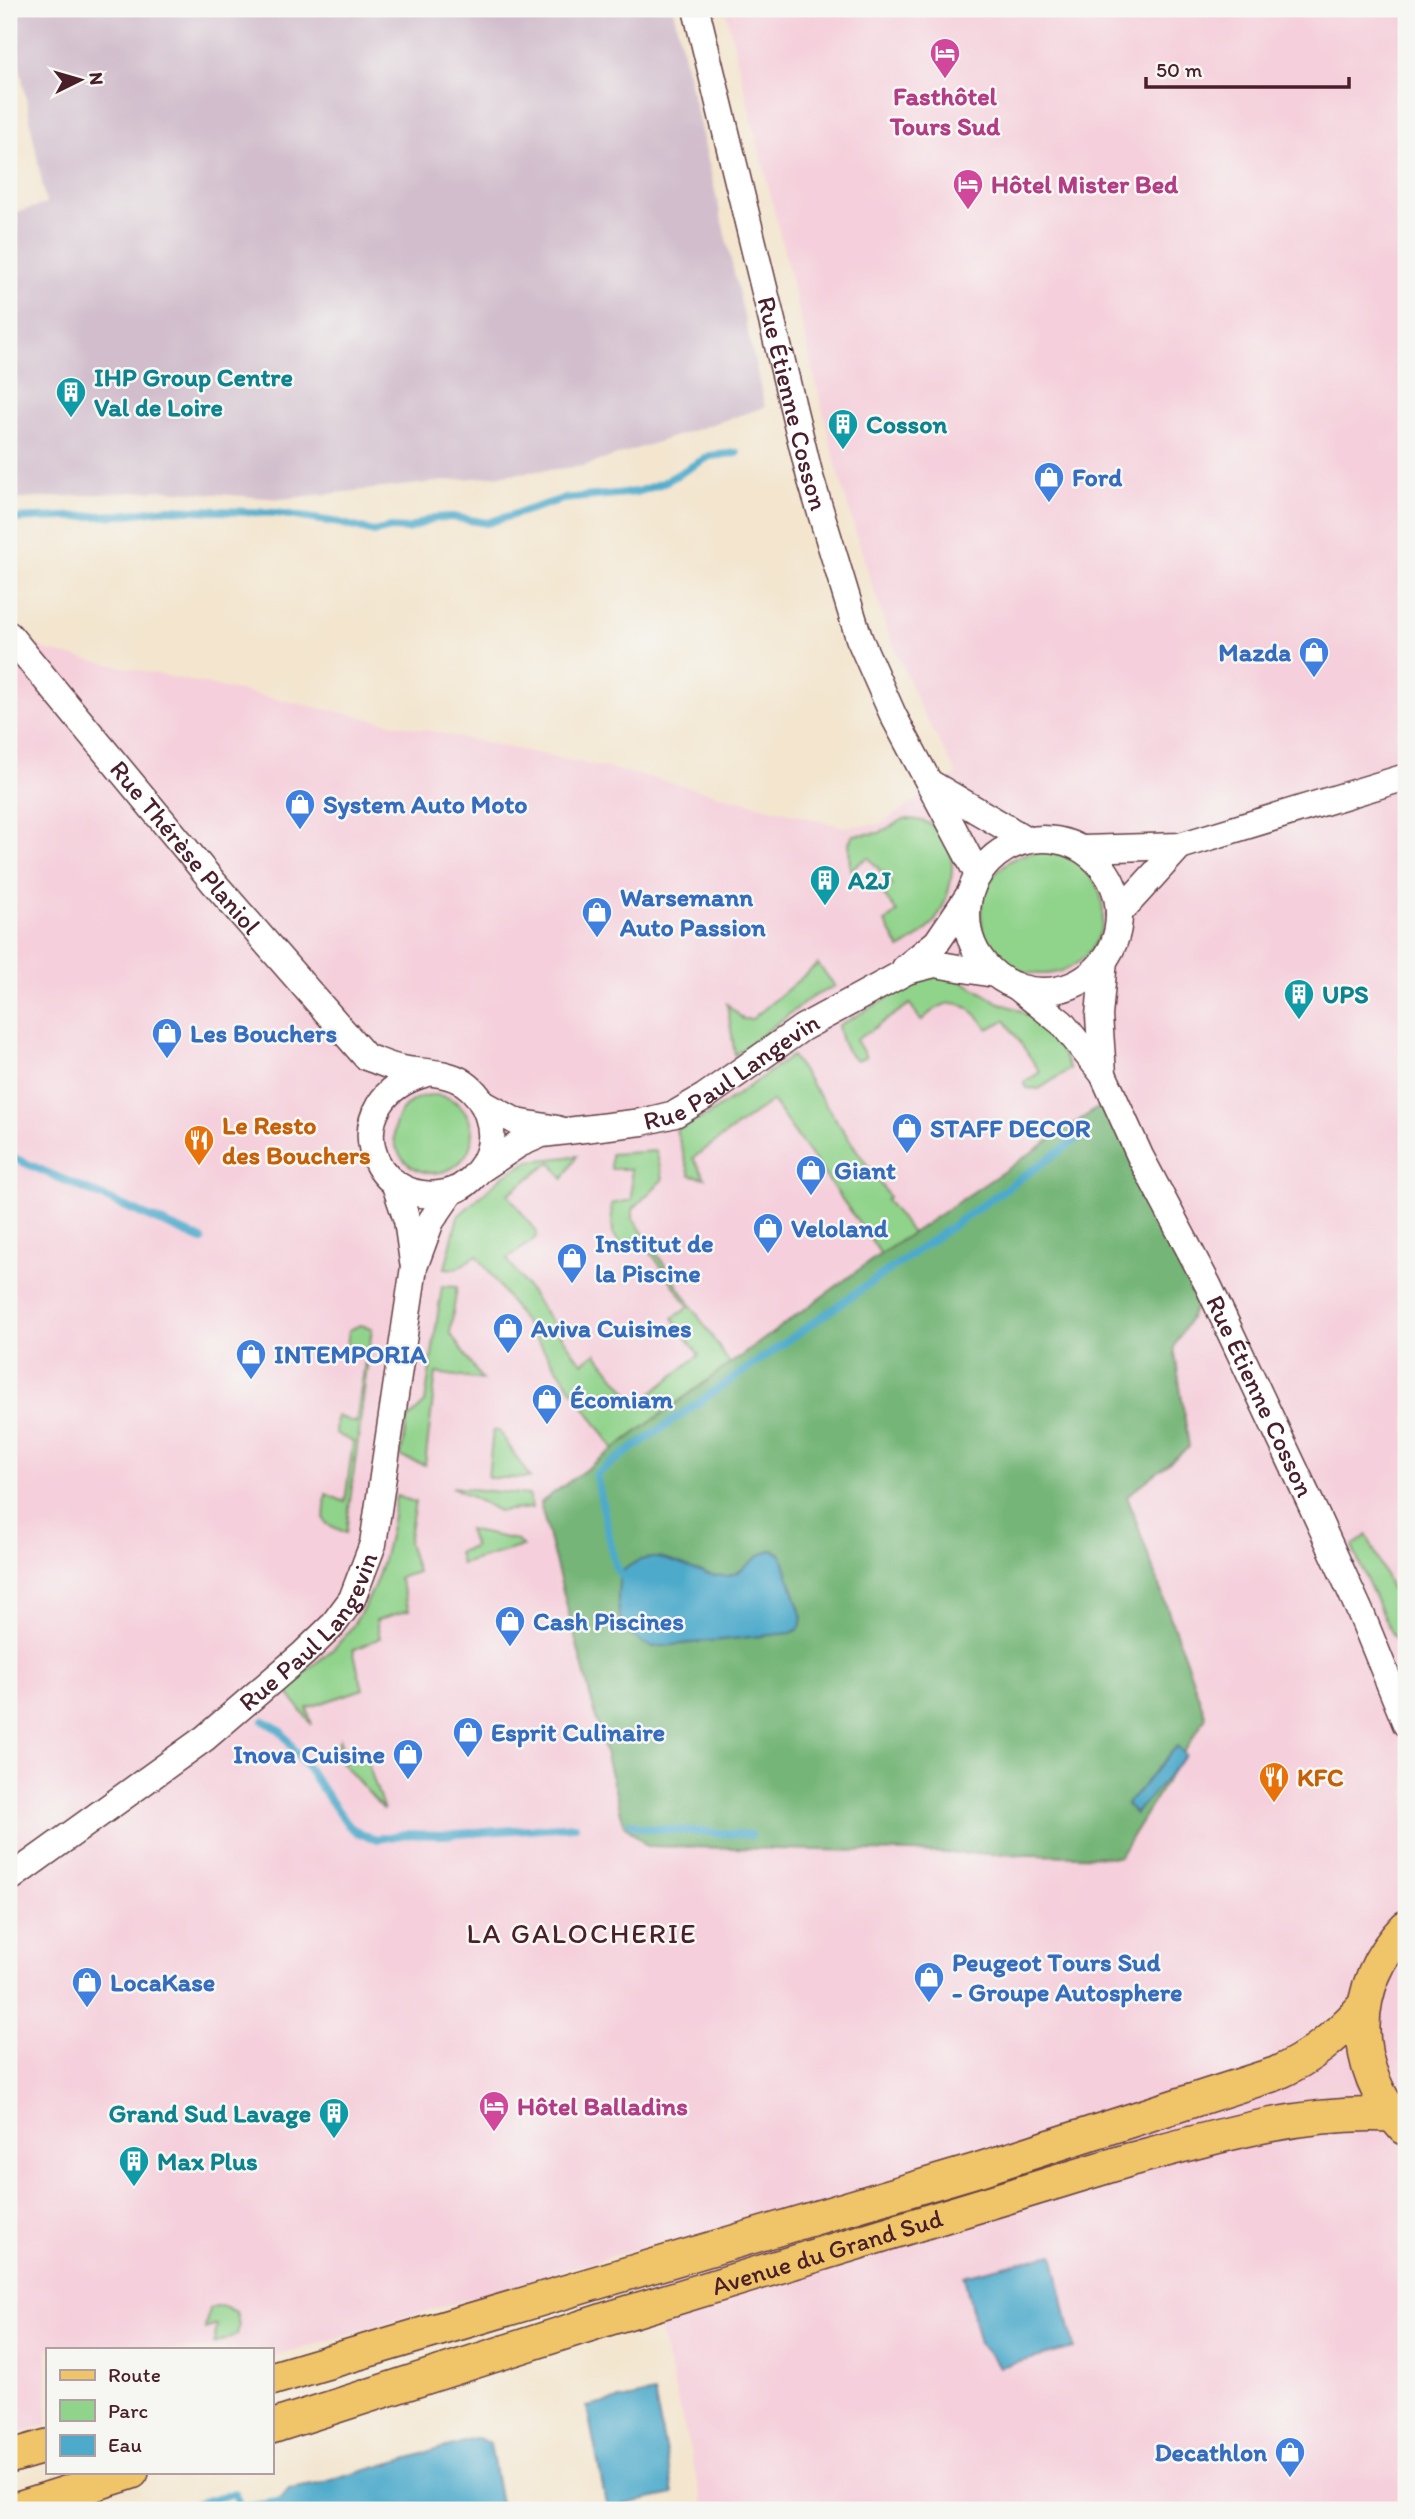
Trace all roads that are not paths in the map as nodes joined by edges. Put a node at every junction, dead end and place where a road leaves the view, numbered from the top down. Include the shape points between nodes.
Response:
1 (696, 9) edge
2 (9, 635) edge
3 (1406, 777) edge
4 (930, 783) junction
5 (1027, 840) junction
6 (1180, 846) junction
7 (1083, 849) junction
8 (973, 885) junction
9 (1119, 913) junction
10 (1104, 960) junction
11 (889, 980) junction
12 (1005, 980) junction
13 (366, 1057) junction
14 (1103, 1073) junction
15 (424, 1074) junction
16 (482, 1103) junction
17 (376, 1108) junction
18 (562, 1130) junction
19 (480, 1170) junction
20 (394, 1182) junction
21 (451, 1192) junction
22 (414, 1267) junction
23 (1406, 1724) edge
24 (9, 1879) edge
25 (1406, 1927) edge
26 (1363, 2007) junction
27 (1399, 2123) edge
28 (273, 2378) edge
29 (273, 2426) edge
30 (46, 2445) edge
31 (9, 2457) edge
32 (126, 2474) edge
33 (12, 2510) edge

1 - 4 street, Rue Étienne Cosson via 803,448 837,568 864,649
2 - 13 street, Rue Thérèse Planiol
3 - 6 street
4 - 5 street
4 - 8 street, Rue Étienne Cosson
5 - 7 street via 1065,841
5 - 8 street via 991,859
6 - 7 street
6 - 9 street
7 - 9 street via 1102,866 1114,888
8 - 11 street, Rue Paul Langevin via 937,942
8 - 12 street via 967,915 970,936 978,955
9 - 10 street via 1116,938
10 - 12 street via 1087,977 1065,988 1040,991
10 - 14 street, Rue Étienne Cosson via 1099,1016
11 - 12 street, Rue Paul Langevin via 935,964
11 - 18 street, Rue Paul Langevin via 802,1028 675,1114
12 - 14 street, Rue Étienne Cosson via 1062,1023
13 - 15 street
13 - 17 street
14 - 23 street, Rue Étienne Cosson via 1311,1504
15 - 16 street via 445,1075 464,1083
15 - 17 street via 404,1079
16 - 18 street, Rue Paul Langevin via 517,1122
16 - 19 street via 491,1135
17 - 20 street via 372,1148 380,1167
18 - 19 street, Rue Paul Langevin via 519,1144
19 - 21 street
20 - 21 street via 412,1192
20 - 22 street, Rue Paul Langevin via 407,1220
21 - 22 street, Rue Paul Langevin via 431,1221
22 - 24 street, Rue Paul Langevin via 373,1544 352,1599 303,1654 205,1738
25 - 26 main road via 1380,1961
26 - 27 main road via 1366,2064
26 - 28 main road, Avenue du Grand Sud via 1338,2035 1275,2074 977,2170
27 - 29 main road, Avenue du Grand Sud via 1363,2114 1202,2140 607,2319
30 - 31 main road
32 - 33 main road

